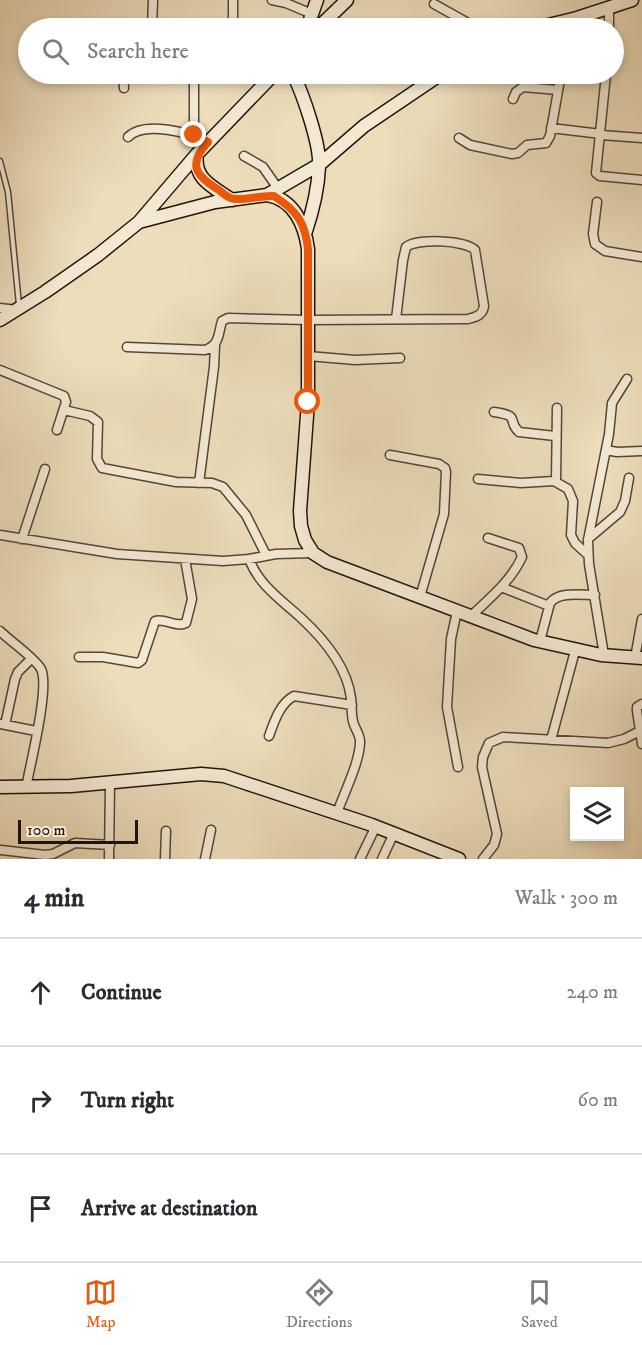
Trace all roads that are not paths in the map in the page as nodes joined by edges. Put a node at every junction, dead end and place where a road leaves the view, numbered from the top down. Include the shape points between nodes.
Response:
1 (153, 0) edge
2 (233, 0) edge
3 (272, 0) edge
4 (317, 0) edge
5 (347, 0) edge
6 (632, 0) edge
7 (434, 4) dead end
8 (605, 5) edge
9 (312, 14) junction
10 (152, 18) edge
11 (233, 18) edge
12 (311, 18) edge
13 (328, 18) edge
14 (459, 18) edge
15 (575, 18) edge
16 (123, 84) edge
17 (194, 84) edge
18 (264, 84) edge
19 (297, 84) edge
20 (426, 84) edge
21 (559, 84) edge
22 (605, 84) edge
23 (123, 88) dead end
24 (558, 90) junction
25 (513, 99) dead end
26 (551, 128) junction
27 (601, 134) junction
28 (194, 135) junction
29 (128, 137) dead end
30 (459, 138) dead end
31 (642, 138) edge
32 (208, 142) junction
33 (197, 154) junction
34 (244, 156) dead end
35 (0, 161) edge
36 (320, 164) junction
37 (642, 180) edge
38 (279, 190) junction
39 (267, 195) junction
40 (232, 200) junction
41 (597, 202) dead end
42 (139, 222) junction
43 (306, 231) junction
44 (642, 257) edge
45 (0, 308) edge
46 (18, 310) junction
47 (396, 319) junction
48 (0, 320) edge
49 (308, 320) junction
50 (214, 346) junction
51 (128, 348) dead end
52 (308, 356) junction
53 (400, 358) dead end
54 (0, 370) edge
55 (627, 379) dead end
56 (557, 408) dead end
57 (64, 410) junction
58 (494, 412) dead end
59 (57, 430) dead end
60 (555, 436) junction
61 (606, 450) junction
62 (642, 451) edge
63 (390, 455) dead end
64 (45, 469) dead end
65 (629, 478) dead end
66 (478, 479) dead end
67 (556, 482) junction
68 (199, 483) junction
69 (0, 535) edge
70 (488, 538) dead end
71 (22, 539) junction
72 (588, 540) junction
73 (313, 553) junction
74 (266, 555) junction
75 (588, 555) junction
76 (185, 559) junction
77 (249, 559) junction
78 (501, 587) junction
79 (595, 595) junction
80 (420, 597) junction
81 (549, 606) junction
82 (457, 611) junction
83 (471, 616) junction
84 (642, 619) edge
85 (0, 631) edge
86 (540, 641) junction
87 (575, 651) junction
88 (604, 655) junction
89 (79, 657) dead end
90 (638, 658) edge
91 (32, 659) junction
92 (642, 704) edge
93 (351, 705) junction
94 (2, 725) edge
95 (36, 731) junction
96 (640, 731) junction
97 (269, 736) dead end
98 (551, 740) junction
99 (642, 744) edge
100 (458, 767) dead end
101 (110, 784) junction
102 (0, 787) edge
103 (26, 788) junction
104 (337, 813) junction
105 (376, 826) junction
106 (211, 830) dead end
107 (166, 831) dead end
108 (394, 833) junction
109 (110, 845) junction
110 (1, 850) edge
111 (109, 859) edge
112 (165, 859) edge
113 (205, 859) edge
114 (360, 859) edge
115 (382, 859) edge
116 (459, 859) edge
117 (483, 859) edge

1 - 10 street
2 - 11 street
3 - 9 street
4 - 9 street
5 - 13 street
6 - 8 street
7 - 14 street
8 - 15 street
9 - 12 street
16 - 23 street
17 - 28 street
18 - 32 street
19 - 36 street via 310,118
20 - 36 street via 364,126
21 - 24 street
22 - 27 street
24 - 25 street via 523,87
24 - 26 street
26 - 27 street
26 - 30 street via 546,143 527,145 512,154 470,145
27 - 31 street
27 - 37 street via 598,175
28 - 29 street via 173,130 138,131
28 - 32 street
32 - 33 street
33 - 40 street via 200,177
33 - 42 street
34 - 38 street via 263,167
35 - 46 lane via 8,192
36 - 38 street
36 - 43 street
38 - 39 street
39 - 40 street
39 - 43 street via 297,214
40 - 42 street
41 - 44 street via 595,244 604,251
42 - 46 street
43 - 49 street
45 - 46 street
46 - 48 street
47 - 47 street via 406,247 417,241 466,243 475,250 484,306 479,315 468,319
47 - 49 street
49 - 50 street via 224,319
49 - 52 street
50 - 51 street via 198,350
50 - 68 street
52 - 53 street
52 - 73 street via 300,511 304,540
54 - 57 street via 60,394 66,402
55 - 61 street via 612,403
56 - 60 street
57 - 59 street
57 - 68 street via 98,422 97,459 102,468
58 - 60 street via 512,417 519,432
60 - 67 street
61 - 62 street
61 - 72 street
63 - 80 street via 439,464 446,472 444,514
64 - 71 street
65 - 72 street via 620,512
66 - 67 street
67 - 75 street via 571,492 571,535
68 - 74 street via 223,487 246,515
69 - 71 street
70 - 78 street via 517,547 522,553 517,568
71 - 76 street via 117,555
72 - 75 street
73 - 74 street
73 - 80 street
74 - 77 street
75 - 79 street
76 - 77 street
76 - 89 street via 192,599 186,623 155,621 138,663
77 - 93 street via 265,586 325,643 348,684
78 - 81 street
78 - 83 street
79 - 81 street via 562,596 553,599
79 - 88 street
80 - 82 street
81 - 86 street
82 - 83 street
82 - 100 street via 451,639 447,707
83 - 86 street
84 - 90 street
85 - 91 street
86 - 87 street
87 - 88 street
87 - 98 street
88 - 90 street
91 - 94 street via 18,672
91 - 95 street via 41,670 44,684
92 - 96 street via 637,711
93 - 97 street via 294,696 278,713
93 - 104 street via 360,743
94 - 95 street
95 - 103 street
96 - 98 street via 608,743
96 - 99 street
98 - 117 street via 503,737 486,746 482,767 497,834
101 - 103 street
101 - 104 street via 212,775
101 - 109 street
102 - 103 street
104 - 105 street
105 - 108 street
105 - 114 street
106 - 113 street
107 - 112 street
108 - 115 street
108 - 116 street
109 - 110 street via 75,843 45,855
109 - 111 street

